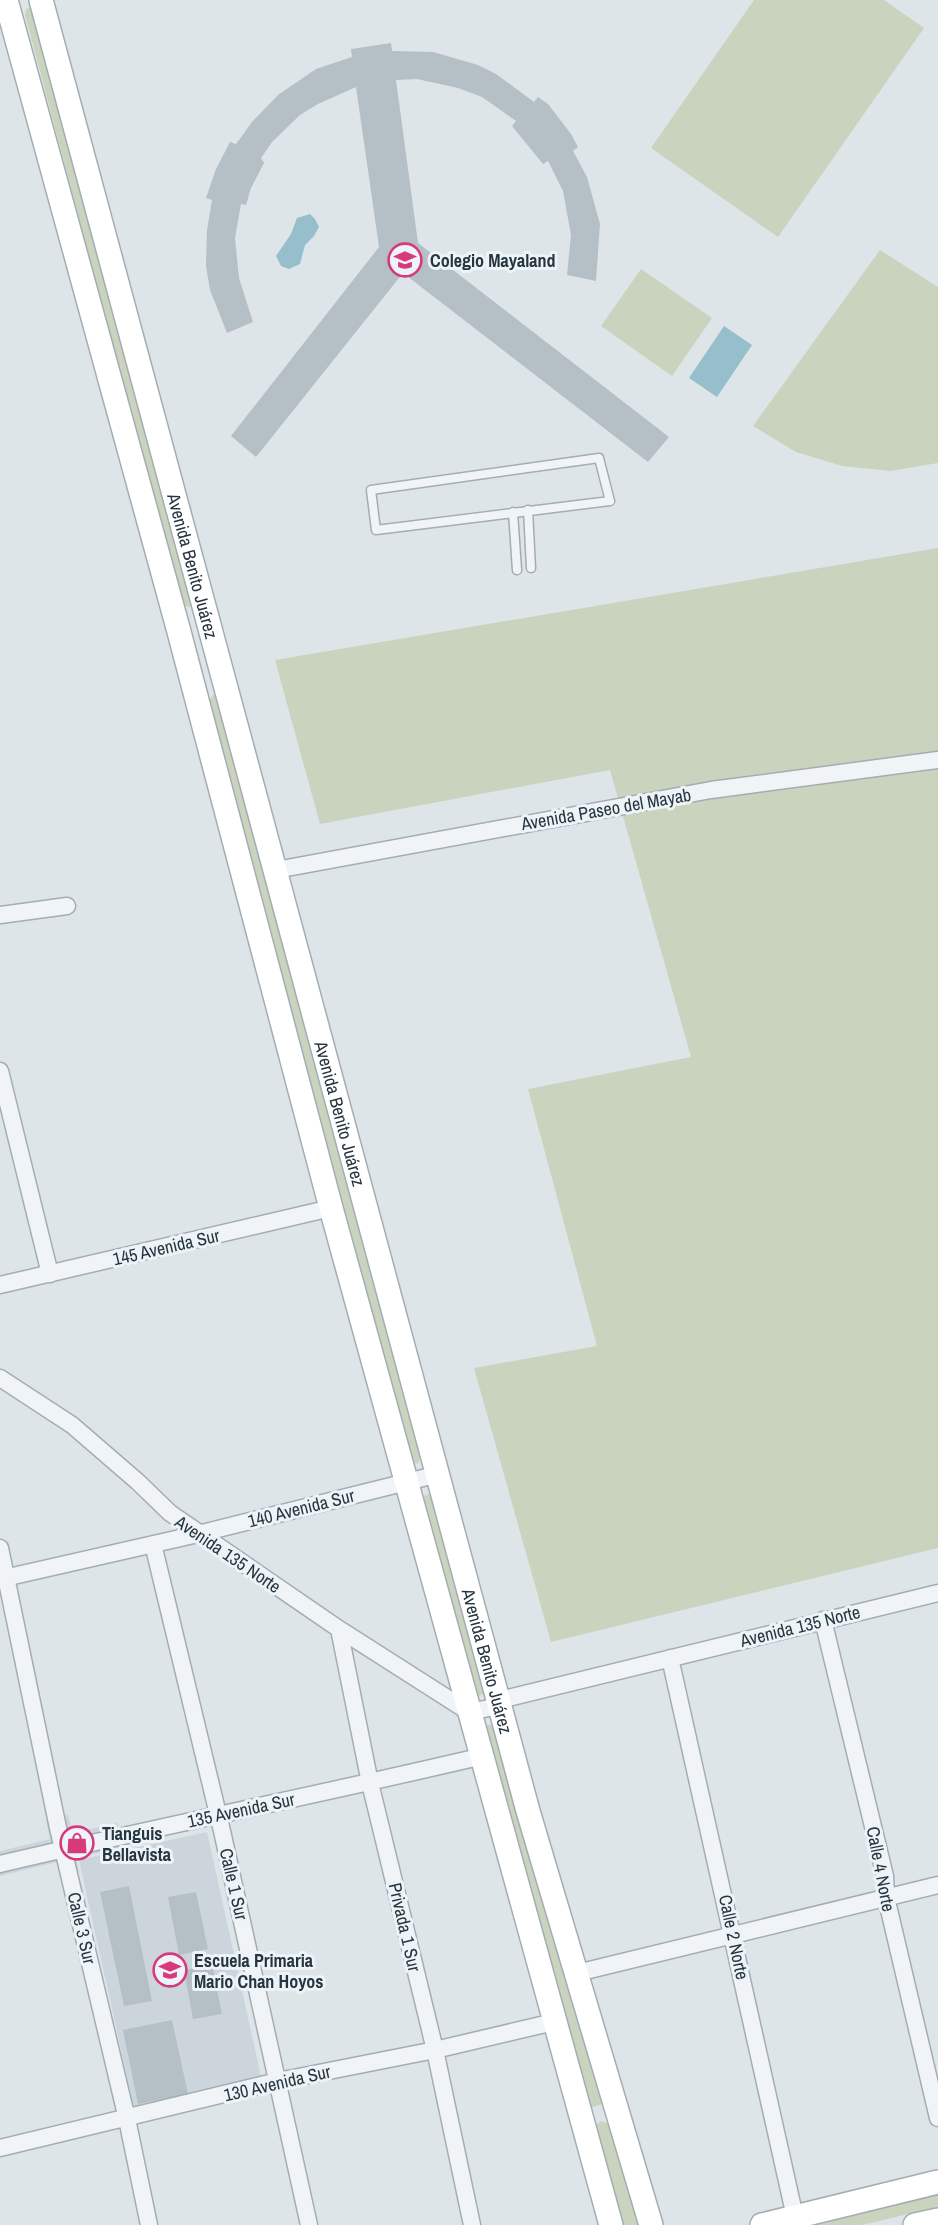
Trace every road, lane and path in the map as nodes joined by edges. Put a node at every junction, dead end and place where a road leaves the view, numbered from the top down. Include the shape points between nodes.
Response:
1 (6, 0) edge
2 (41, 0) edge
3 (528, 510) junction
4 (513, 512) junction
5 (531, 568) dead end
6 (517, 570) dead end
7 (938, 760) edge
8 (276, 870) junction
9 (67, 906) dead end
10 (0, 915) edge
11 (0, 1070) edge
12 (331, 1208) junction
13 (50, 1274) junction
14 (0, 1285) edge
15 (0, 1378) edge
16 (439, 1474) junction
17 (408, 1482) junction
18 (198, 1534) junction
19 (153, 1544) junction
20 (0, 1549) edge
21 (4, 1578) edge
22 (938, 1593) edge
23 (824, 1620) junction
24 (339, 1629) junction
25 (670, 1658) junction
26 (500, 1700) junction
27 (469, 1712) junction
28 (483, 1756) junction
29 (370, 1783) junction
30 (217, 1815) junction
31 (63, 1849) junction
32 (0, 1864) edge
33 (938, 1885) edge
34 (886, 1897) junction
35 (734, 1935) junction
36 (577, 1973) junction
37 (554, 2022) junction
38 (435, 2050) junction
39 (278, 2081) junction
40 (938, 2118) edge
41 (127, 2119) junction
42 (620, 2119) junction
43 (584, 2126) junction
44 (0, 2148) edge
45 (938, 2182) edge
46 (795, 2217) junction
47 (938, 2220) edge
48 (149, 2225) edge
49 (309, 2225) edge
50 (472, 2225) edge
51 (611, 2225) edge
52 (650, 2225) edge
53 (762, 2225) edge
54 (915, 2225) edge

1 - 12 main road, Avenida Benito Juárez
2 - 8 main road, Avenida Benito Juárez
3 - 4 lane
3 - 4 lane via 610,501 599,458 371,490 376,530
3 - 5 lane
4 - 6 lane
7 - 8 street, Avenida Paseo del Mayab via 711,790
8 - 16 main road, Avenida Benito Juárez
9 - 10 street
11 - 13 street
12 - 13 street, 145 Avenida Sur
12 - 17 main road, Avenida Benito Juárez
13 - 14 street, 145 Avenida Sur
15 - 18 street, Avenida 135 Norte via 72,1425
16 - 17 street, 140 Avenida Sur
16 - 26 main road, Avenida Benito Juárez
17 - 18 street, 140 Avenida Sur
17 - 27 main road, Avenida Benito Juárez
18 - 19 street, 140 Avenida Sur
18 - 24 street, Avenida 135 Norte
19 - 21 street, 140 Avenida Sur
19 - 30 street, Calle 1 Sur
20 - 21 street, Calle 3 Sur
21 - 31 street, Calle 3 Sur
22 - 23 street, Avenida 135 Norte
23 - 25 street, Avenida 135 Norte
23 - 34 street, Calle 4 Norte via 885,1876
24 - 27 street, Avenida 135 Norte
24 - 29 street, Privada 1 Sur
25 - 26 street, Avenida 135 Norte
25 - 35 street, Calle 2 Norte
26 - 27 street, Avenida 135 Norte
26 - 36 main road, Avenida Benito Juárez
27 - 28 main road, Avenida Benito Juárez
28 - 29 street, 135 Avenida Sur
28 - 37 main road, Avenida Benito Juárez
29 - 30 street, 135 Avenida Sur
29 - 38 street, Privada 1 Sur
30 - 31 street, 135 Avenida Sur
30 - 39 street, Calle 1 Sur
31 - 32 street, 135 Avenida Sur
31 - 41 street, Calle 3 Sur
33 - 34 street
34 - 35 street
34 - 40 street, Calle 4 Norte
35 - 36 street
35 - 46 street, Calle 2 Norte
36 - 42 main road, Avenida Benito Juárez
37 - 38 street, 130 Avenida Sur
37 - 43 main road, Avenida Benito Juárez
38 - 39 street, 130 Avenida Sur
38 - 50 street, Privada 1 Sur
39 - 41 street, 130 Avenida Sur
39 - 49 street, Calle 1 Sur
41 - 44 street, 130 Avenida Sur
41 - 48 street, Calle 3 Sur
42 - 43 main road via 600,2113
42 - 52 main road, Avenida Benito Juárez
43 - 51 main road, Avenida Benito Juárez
45 - 46 main road
46 - 53 main road
47 - 54 main road

